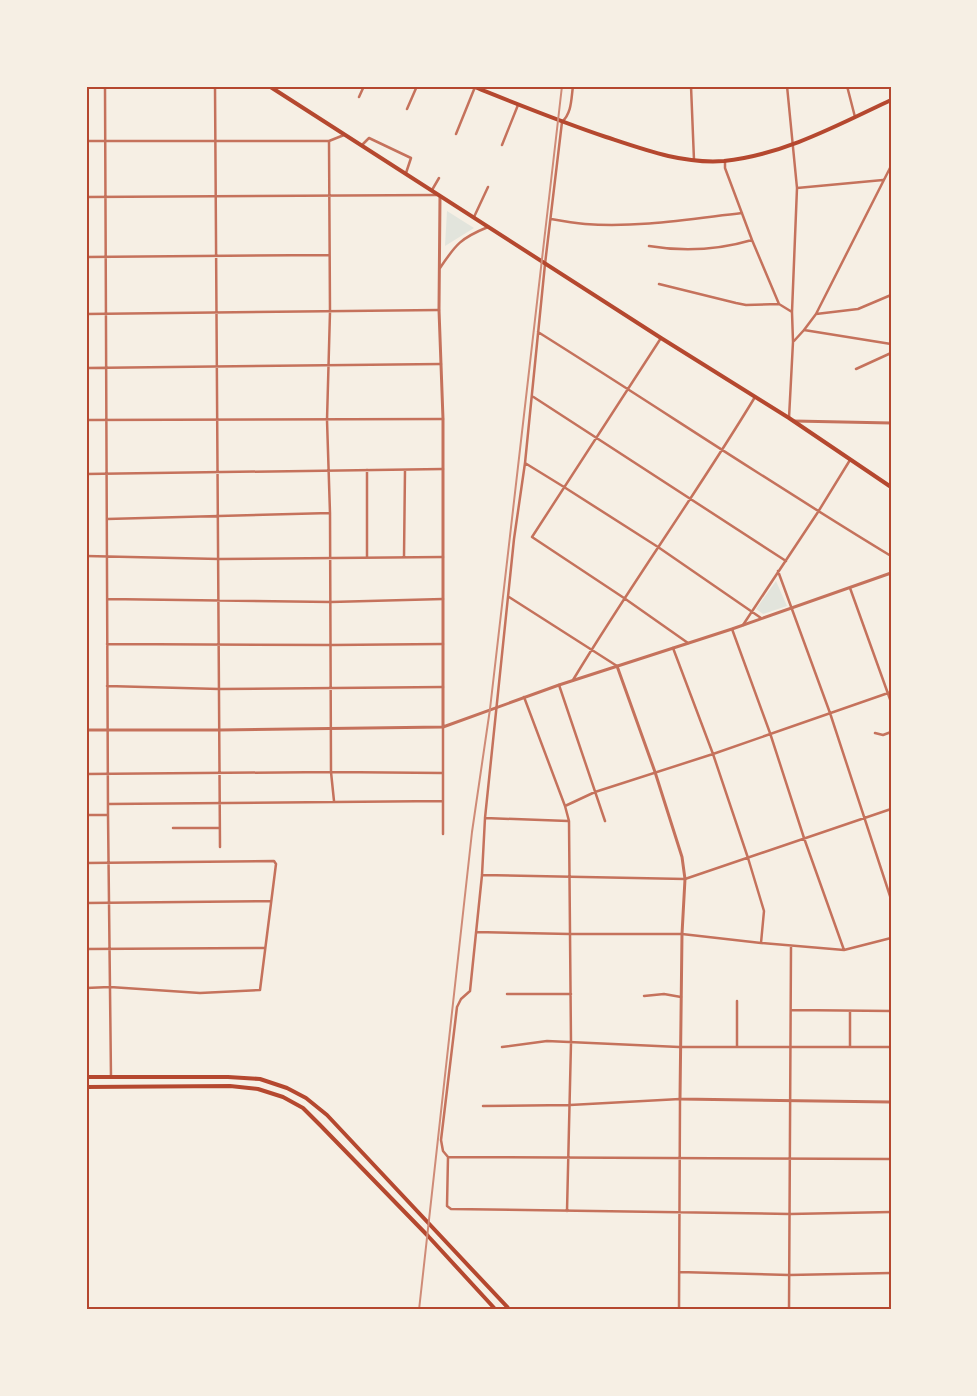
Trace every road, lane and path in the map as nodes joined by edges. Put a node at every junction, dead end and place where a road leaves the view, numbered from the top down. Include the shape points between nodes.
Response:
1 (105, 86) edge
2 (215, 86) edge
3 (269, 86) edge
4 (364, 86) edge
5 (417, 86) edge
6 (573, 86) edge
7 (691, 86) edge
8 (787, 86) edge
9 (847, 86) edge
10 (473, 87) edge
11 (359, 97) dead end
12 (891, 100) edge
13 (518, 104) junction
14 (407, 109) dead end
15 (855, 117) junction
16 (562, 122) junction
17 (345, 134) junction
18 (456, 134) dead end
19 (86, 141) edge
20 (105, 141) junction
21 (216, 141) junction
22 (329, 141) junction
23 (502, 144) dead end
24 (794, 144) junction
25 (362, 145) junction
26 (694, 160) junction
27 (725, 160) junction
28 (891, 166) edge
29 (406, 173) junction
30 (439, 178) dead end
31 (884, 180) junction
32 (488, 187) dead end
33 (798, 188) junction
34 (432, 190) junction
35 (440, 195) junction
36 (330, 196) junction
37 (105, 197) junction
38 (216, 197) junction
39 (86, 198) edge
40 (742, 213) junction
41 (474, 217) junction
42 (551, 219) junction
43 (488, 227) junction
44 (752, 240) junction
45 (649, 246) dead end
46 (329, 255) junction
47 (216, 256) junction
48 (86, 257) edge
49 (105, 257) junction
50 (545, 264) junction
51 (439, 268) junction
52 (659, 284) dead end
53 (891, 295) edge
54 (780, 304) junction
55 (439, 310) junction
56 (330, 312) junction
57 (792, 312) junction
58 (217, 313) junction
59 (86, 314) edge
60 (106, 314) junction
61 (816, 314) junction
62 (804, 330) junction
63 (538, 332) junction
64 (661, 338) junction
65 (793, 342) junction
66 (891, 344) edge
67 (891, 353) edge
68 (441, 364) junction
69 (218, 366) junction
70 (329, 366) junction
71 (106, 367) junction
72 (86, 368) edge
73 (856, 369) dead end
74 (629, 388) junction
75 (532, 396) junction
76 (755, 397) junction
77 (789, 418) junction
78 (86, 420) edge
79 (106, 420) junction
80 (218, 420) junction
81 (327, 420) junction
82 (443, 420) junction
83 (794, 421) junction
84 (891, 423) edge
85 (596, 437) junction
86 (723, 449) junction
87 (850, 460) junction
88 (524, 463) junction
89 (443, 469) junction
90 (329, 470) junction
91 (367, 470) junction
92 (405, 470) junction
93 (218, 471) junction
94 (86, 474) edge
95 (106, 474) junction
96 (564, 487) junction
97 (891, 487) edge
98 (691, 499) junction
99 (818, 512) junction
100 (330, 513) junction
101 (218, 516) junction
102 (107, 519) junction
103 (658, 548) junction
104 (86, 556) edge
105 (443, 556) junction
106 (891, 556) edge
107 (106, 557) junction
108 (404, 557) junction
109 (330, 558) junction
110 (366, 558) junction
111 (220, 559) junction
112 (786, 561) junction
113 (778, 571) junction
114 (891, 573) edge
115 (850, 588) junction
116 (509, 597) junction
117 (624, 598) junction
118 (107, 599) junction
119 (443, 600) junction
120 (219, 601) junction
121 (331, 602) junction
122 (792, 608) junction
123 (751, 611) junction
124 (761, 618) junction
125 (743, 625) junction
126 (732, 629) junction
127 (688, 643) junction
128 (107, 644) junction
129 (443, 644) junction
130 (219, 645) junction
131 (332, 645) junction
132 (673, 648) junction
133 (591, 650) junction
134 (617, 666) junction
135 (572, 680) junction
136 (559, 685) junction
137 (107, 686) junction
138 (443, 688) junction
139 (219, 689) junction
140 (332, 689) junction
141 (889, 692) edge
142 (524, 697) junction
143 (891, 702) edge
144 (497, 706) junction
145 (830, 713) junction
146 (443, 727) junction
147 (107, 729) junction
148 (331, 729) junction
149 (86, 730) edge
150 (220, 730) junction
151 (891, 732) edge
152 (770, 733) junction
153 (875, 733) dead end
154 (713, 754) junction
155 (331, 772) junction
156 (655, 772) junction
157 (220, 773) junction
158 (443, 773) junction
159 (86, 774) edge
160 (108, 774) junction
161 (595, 792) junction
162 (334, 801) junction
163 (443, 801) junction
164 (220, 803) junction
165 (108, 804) junction
166 (565, 806) junction
167 (891, 809) edge
168 (86, 815) edge
169 (108, 815) junction
170 (865, 817) junction
171 (485, 818) junction
172 (569, 821) junction
173 (605, 821) dead end
174 (173, 828) dead end
175 (220, 828) junction
176 (443, 834) dead end
177 (804, 838) junction
178 (220, 847) dead end
179 (748, 858) junction
180 (86, 863) edge
181 (109, 863) junction
182 (482, 875) junction
183 (569, 877) junction
184 (685, 879) junction
185 (891, 899) edge
186 (271, 901) junction
187 (86, 903) edge
188 (109, 903) junction
189 (476, 932) junction
190 (570, 934) junction
191 (682, 934) junction
192 (891, 938) edge
193 (761, 944) junction
194 (791, 946) junction
195 (110, 948) junction
196 (265, 948) junction
197 (86, 949) edge
198 (844, 950) junction
199 (86, 988) edge
200 (110, 988) junction
201 (507, 994) dead end
202 (571, 994) junction
203 (644, 996) dead end
204 (680, 997) junction
205 (737, 1001) dead end
206 (791, 1010) junction
207 (850, 1011) junction
208 (891, 1011) edge
209 (571, 1043) junction
210 (737, 1046) junction
211 (850, 1046) junction
212 (502, 1047) dead end
213 (680, 1047) junction
214 (791, 1047) junction
215 (891, 1047) edge
216 (86, 1077) edge
217 (112, 1077) junction
218 (86, 1087) edge
219 (680, 1099) junction
220 (790, 1101) junction
221 (891, 1102) edge
222 (570, 1105) junction
223 (484, 1106) dead end
224 (448, 1157) junction
225 (568, 1158) junction
226 (680, 1159) junction
227 (790, 1159) junction
228 (891, 1159) edge
229 (567, 1211) junction
230 (891, 1212) edge
231 (680, 1213) junction
232 (790, 1214) junction
233 (679, 1272) junction
234 (891, 1273) edge
235 (789, 1275) junction
236 (496, 1310) edge
237 (510, 1310) edge
238 (679, 1310) edge
239 (789, 1310) edge

1 - 20 street
2 - 21 street
3 - 17 main road
4 - 11 street
5 - 14 street
6 - 16 street via 568,116
7 - 26 street
8 - 24 street
9 - 15 street
10 - 13 main road
10 - 18 street
12 - 15 main road
13 - 16 main road
13 - 23 street
15 - 24 main road
16 - 26 main road via 656,154
16 - 42 street
17 - 22 street
17 - 25 main road
19 - 20 street
20 - 21 street
20 - 37 street
21 - 22 street
21 - 38 street
22 - 36 street
24 - 27 main road
24 - 33 street
25 - 29 main road
25 - 29 street via 369,138 410,158
26 - 27 main road
27 - 40 street
28 - 31 street
29 - 34 main road
30 - 34 street
31 - 33 street
31 - 61 street
32 - 41 street
33 - 57 street
34 - 35 main road
35 - 36 street
35 - 41 main road
35 - 51 street
36 - 38 street
36 - 46 street
37 - 38 street
37 - 39 street
37 - 49 street
38 - 47 street
40 - 42 street via 626,224 585,224
40 - 44 street
41 - 43 main road
42 - 50 street
43 - 50 main road
43 - 51 street via 461,240
44 - 45 street via 733,246 682,251
44 - 54 street
46 - 47 street
46 - 56 street
47 - 49 street
47 - 58 street
48 - 49 street
49 - 60 street
50 - 63 street
50 - 64 main road
51 - 55 street
52 - 54 street via 736,304
53 - 61 street via 858,309
54 - 57 street
55 - 56 street
55 - 68 street
56 - 58 street
56 - 70 street
57 - 65 street
58 - 60 street
58 - 69 street
59 - 60 street
60 - 71 street
61 - 62 street
62 - 65 street
62 - 66 street
63 - 74 street
63 - 75 street
64 - 74 street
64 - 76 main road
65 - 77 street
67 - 73 street
68 - 70 street
68 - 82 street
69 - 70 street
69 - 71 street
69 - 80 street
70 - 81 street
71 - 72 street
71 - 79 street
74 - 85 street
74 - 86 street
75 - 85 street
75 - 88 street
76 - 77 main road
76 - 86 street
77 - 83 main road
78 - 79 street
79 - 80 street
79 - 95 street
80 - 81 street
80 - 93 street
81 - 82 street
81 - 90 street
82 - 89 street
83 - 84 street
83 - 87 main road
85 - 96 street
85 - 98 street
86 - 98 street
86 - 99 street
87 - 97 main road
87 - 99 street
88 - 96 street
88 - 116 street
89 - 92 street
89 - 105 street
90 - 91 street
90 - 93 street
90 - 100 street
91 - 92 street
91 - 110 street
92 - 108 street
93 - 95 street
93 - 101 street
94 - 95 street
95 - 102 street
96 - 103 street
96 - 117 street via 532,537
98 - 103 street
98 - 112 street
99 - 106 street
99 - 112 street
100 - 101 street
100 - 109 street
101 - 102 street
101 - 111 street
102 - 107 street
103 - 117 street
103 - 123 street
104 - 107 street
105 - 108 street
105 - 119 street
107 - 111 street
107 - 118 street
108 - 110 street
109 - 110 street
109 - 111 street
109 - 121 street
111 - 120 street
112 - 113 street
113 - 122 street
113 - 123 street
114 - 115 street
115 - 122 street
115 - 141 street
116 - 133 street
116 - 144 street
117 - 127 street
117 - 133 street
118 - 120 street
118 - 128 street
119 - 121 street
119 - 129 street
120 - 121 street
120 - 130 street
121 - 131 street
122 - 124 street
122 - 145 street
123 - 124 street
123 - 125 street
124 - 125 street
125 - 126 street
126 - 127 street
126 - 152 street
127 - 132 street
128 - 130 street
128 - 137 street
129 - 131 street
129 - 138 street
130 - 131 street
130 - 139 street
131 - 140 street
132 - 134 street
132 - 154 street
133 - 134 street
133 - 135 street
134 - 135 street
134 - 156 street
135 - 136 street
136 - 142 street
136 - 161 street
137 - 139 street
137 - 147 street
138 - 140 street
138 - 146 street
139 - 140 street
139 - 150 street
140 - 148 street
141 - 143 street
141 - 145 street
142 - 144 street
142 - 166 street
144 - 146 street
144 - 171 street
145 - 152 street
145 - 170 street
146 - 148 street
146 - 158 street
147 - 149 street
147 - 150 street
147 - 160 street
148 - 150 street
148 - 155 street
150 - 157 street
151 - 153 street
152 - 154 street
152 - 177 street
154 - 156 street
154 - 179 street
155 - 157 street
155 - 158 street
155 - 162 street
156 - 161 street
156 - 184 street via 682,857
157 - 160 street
157 - 164 street
158 - 163 street
159 - 160 street
160 - 165 street
161 - 166 street
161 - 173 street
162 - 163 street
162 - 164 street
163 - 176 street
164 - 165 street
164 - 175 street
165 - 169 street
166 - 172 street
167 - 170 street
168 - 169 street
169 - 181 street
170 - 177 street
170 - 185 street
171 - 172 street
171 - 182 street
172 - 183 street
174 - 175 street
175 - 178 street
177 - 179 street
177 - 198 street
179 - 184 street
179 - 193 street via 764,911
180 - 181 street
181 - 186 street via 274,861
181 - 188 street
182 - 183 street
182 - 189 street
183 - 184 street
183 - 190 street
184 - 191 street
186 - 188 street
186 - 196 street
187 - 188 street
188 - 195 street
189 - 190 street
189 - 224 street via 470,991 457,1007 441,1140
190 - 191 street
190 - 202 street
191 - 193 street
191 - 204 street
192 - 198 street
193 - 194 street
194 - 198 street
194 - 206 street
195 - 196 street
195 - 197 street
195 - 200 street
196 - 200 street via 258,991
199 - 200 street
200 - 217 street
201 - 202 street
202 - 209 street
203 - 204 street via 664,994
204 - 213 street
205 - 210 street
206 - 207 street
206 - 214 street
207 - 208 street
207 - 211 street
209 - 212 street via 548,1041
209 - 213 street
209 - 222 street
210 - 213 street
210 - 214 street
211 - 214 street
211 - 215 street
213 - 219 street
214 - 220 street
216 - 217 main road
217 - 237 main road via 260,1079 306,1098 328,1115
218 - 236 main road via 230,1086 258,1089 283,1097 303,1108
219 - 220 street
219 - 222 street
219 - 226 street
220 - 221 street
220 - 227 street
222 - 223 street
222 - 225 street
224 - 225 street
224 - 229 street via 449,1208
225 - 226 street
225 - 229 street
226 - 227 street
226 - 231 street
227 - 228 street
227 - 232 street
229 - 231 street
230 - 232 street
231 - 232 street
231 - 233 street
232 - 235 street
233 - 235 street
233 - 238 street
234 - 235 street
235 - 239 street

